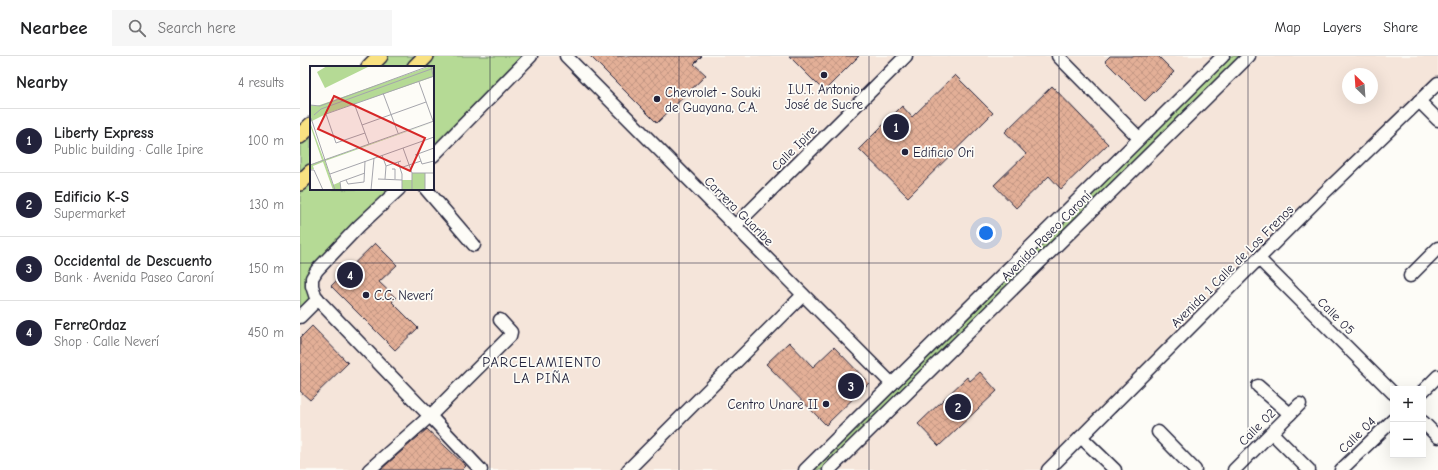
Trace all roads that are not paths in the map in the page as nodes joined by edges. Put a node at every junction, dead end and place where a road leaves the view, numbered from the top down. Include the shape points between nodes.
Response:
1 (380, 56) edge
2 (426, 56) edge
3 (531, 56) edge
4 (566, 56) edge
5 (906, 56) edge
6 (1058, 56) edge
7 (1223, 56) edge
8 (1249, 56) edge
9 (370, 66) edge
10 (416, 66) edge
11 (1438, 83) edge
12 (1419, 101) junction
13 (1438, 120) edge
14 (310, 126) edge
15 (300, 136) edge
16 (1139, 138) junction
17 (434, 155) edge
18 (310, 173) edge
19 (300, 183) edge
20 (398, 190) edge
21 (427, 190) edge
22 (735, 226) junction
23 (474, 245) dead end
24 (1438, 248) edge
25 (1258, 259) junction
26 (1410, 276) dead end
27 (803, 295) junction
28 (318, 299) junction
29 (300, 317) edge
30 (500, 320) dead end
31 (1438, 376) edge
32 (892, 384) junction
33 (1258, 386) dead end
34 (1426, 388) edge
35 (1390, 390) edge
36 (1300, 404) dead end
37 (1290, 414) junction
38 (430, 416) junction
39 (1391, 422) edge
40 (1426, 425) edge
41 (1158, 432) dead end
42 (1272, 433) junction
43 (1081, 437) junction
44 (1438, 437) edge
45 (369, 470) edge
46 (481, 470) edge
47 (628, 470) edge
48 (805, 470) edge
49 (829, 470) edge
50 (1048, 470) edge
51 (1115, 470) edge
52 (1195, 470) edge
53 (1234, 470) edge
54 (1309, 470) edge
55 (1341, 470) edge

1 - 9 main road
2 - 10 main road
3 - 17 street
4 - 22 street, Carrera Guaribe
5 - 22 street, Calle Ipire
6 - 16 street
7 - 16 street, Avenida Paseo Caroní
8 - 49 street, Avenida Paseo Caroní
11 - 12 street, Avenida 1 Calle de Los Frenos
12 - 13 street
12 - 25 street, Avenida 1 Calle de Los Frenos
14 - 15 main road
16 - 32 street, Avenida Paseo Caroní
18 - 19 main road
20 - 28 street via 323,262 312,278 312,286
21 - 23 street
22 - 27 street, Carrera Guaribe
24 - 26 street
25 - 35 street, Calle 05
25 - 43 street, Avenida 1 Calle de Los Frenos
27 - 32 street, Carrera Guaribe
27 - 47 street
28 - 29 street
28 - 38 street
30 - 38 street via 511,332 510,336
31 - 34 street
32 - 48 street, Avenida Paseo Caroní
33 - 37 street
36 - 37 street, Calle 02
37 - 42 street, Calle 02
38 - 45 street
38 - 46 street
39 - 55 street, Calle 04
40 - 44 street
41 - 52 street
42 - 53 street, Calle 02
42 - 54 street
43 - 50 street, Avenida 1 Calle de Los Frenos
43 - 51 street

